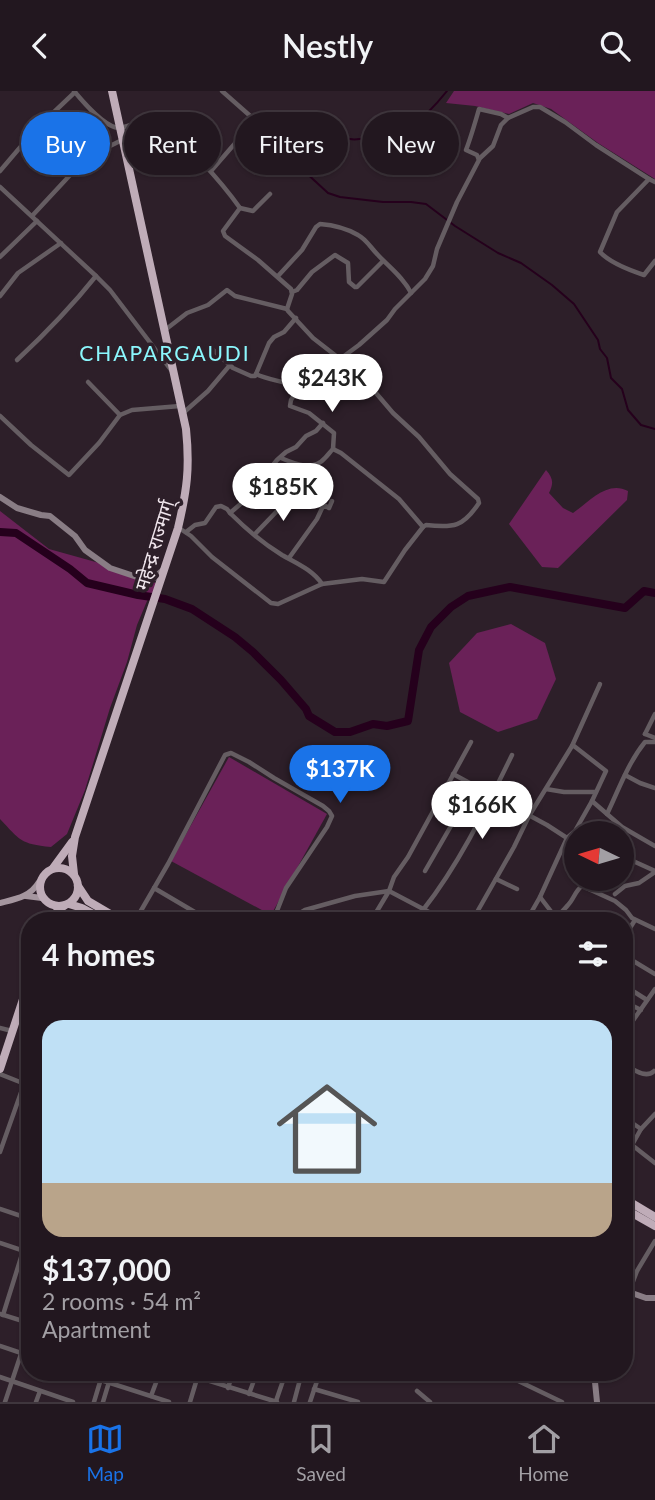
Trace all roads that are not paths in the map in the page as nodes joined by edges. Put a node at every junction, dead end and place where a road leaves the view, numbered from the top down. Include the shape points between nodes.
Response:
1 (111, 91) edge
2 (222, 91) edge
3 (75, 92) edge
4 (508, 118) junction
5 (124, 127) edge
6 (119, 128) junction
7 (122, 140) junction
8 (221, 159) edge
9 (479, 160) junction
10 (0, 171) edge
11 (214, 175) edge
12 (649, 179) junction
13 (655, 182) edge
14 (0, 187) edge
15 (271, 194) dead end
16 (240, 208) junction
17 (32, 216) junction
18 (37, 221) junction
19 (61, 243) junction
20 (0, 257) edge
21 (383, 261) junction
22 (655, 261) edge
23 (96, 276) junction
24 (278, 276) junction
25 (292, 292) junction
26 (411, 293) junction
27 (0, 296) edge
28 (288, 309) junction
29 (296, 318) junction
30 (163, 331) junction
31 (212, 349) dead end
32 (340, 359) junction
33 (18, 360) dead end
34 (230, 366) junction
35 (173, 372) junction
36 (256, 374) junction
37 (88, 382) dead end
38 (181, 410) junction
39 (120, 415) junction
40 (0, 416) edge
41 (323, 423) junction
42 (332, 449) junction
43 (281, 458) junction
44 (287, 494) dead end
45 (0, 497) edge
46 (332, 501) dead end
47 (230, 513) junction
48 (423, 527) junction
49 (182, 530) junction
50 (255, 534) junction
51 (289, 558) junction
52 (163, 570) junction
53 (322, 584) junction
54 (600, 684) dead end
55 (655, 714) edge
56 (655, 739) edge
57 (471, 742) dead end
58 (572, 746) junction
59 (512, 755) dead end
60 (453, 775) junction
61 (625, 775) junction
62 (474, 786) junction
63 (655, 788) edge
64 (546, 789) junction
65 (597, 792) junction
66 (492, 796) junction
67 (592, 801) junction
68 (607, 814) junction
69 (529, 816) junction
70 (582, 821) edge
71 (564, 836) edge
72 (75, 837) junction
73 (564, 845) edge
74 (655, 846) edge
75 (634, 862) edge
76 (53, 868) junction
77 (425, 871) dead end
78 (655, 872) edge
79 (74, 874) junction
80 (496, 879) junction
81 (39, 882) junction
82 (78, 886) junction
83 (153, 888) junction
84 (517, 889) dead end
85 (388, 891) junction
86 (575, 891) edge
87 (592, 891) edge
88 (615, 894) dead end
89 (26, 895) junction
90 (540, 897) junction
91 (44, 899) junction
92 (0, 903) edge
93 (66, 905) junction
94 (423, 910) junction
95 (46, 912) edge
96 (57, 912) edge
97 (89, 912) edge
98 (107, 912) edge
99 (140, 912) edge
100 (194, 912) edge
101 (277, 912) edge
102 (301, 912) edge
103 (376, 912) edge
104 (427, 912) edge
105 (477, 912) edge
106 (532, 912) edge
107 (550, 912) edge
108 (559, 912) edge
109 (627, 912) edge
110 (635, 920) joint
111 (633, 923) edge
112 (655, 929) edge
113 (633, 961) edge
114 (655, 974) edge
115 (655, 989) edge
116 (633, 991) edge
117 (647, 1000) junction
118 (21, 1004) edge
119 (633, 1006) edge
120 (641, 1010) junction
121 (633, 1021) edge
122 (0, 1028) edge
123 (12, 1031) junction
124 (633, 1069) edge
125 (0, 1071) edge
126 (654, 1071) edge
127 (21, 1082) edge
128 (21, 1100) edge
129 (655, 1115) edge
130 (633, 1124) edge
131 (641, 1129) junction
132 (633, 1143) edge
133 (633, 1146) edge
134 (0, 1152) edge
135 (655, 1163) edge
136 (633, 1204) edge
137 (0, 1209) edge
138 (633, 1214) edge
139 (21, 1216) edge
140 (655, 1217) edge
141 (655, 1226) edge
142 (655, 1241) edge
143 (0, 1243) edge
144 (21, 1250) edge
145 (21, 1257) edge
146 (633, 1279) edge
147 (633, 1293) edge
148 (655, 1298) edge
149 (1, 1314) edge
150 (21, 1320) edge
151 (0, 1346) edge
152 (21, 1354) edge
153 (21, 1357) edge
154 (0, 1377) edge
155 (12, 1381) junction
156 (101, 1381) edge
157 (104, 1381) edge
158 (157, 1381) edge
159 (196, 1381) edge
160 (212, 1381) edge
161 (230, 1381) edge
162 (254, 1381) edge
163 (283, 1381) edge
164 (300, 1381) edge
165 (317, 1381) edge
166 (518, 1381) edge
167 (595, 1381) edge
168 (109, 1383) junction
169 (228, 1388) junction
170 (314, 1389) junction
171 (40, 1391) junction
172 (417, 1391) dead end
173 (249, 1394) junction
174 (151, 1397) junction
175 (59, 1400) edge
176 (5, 1402) edge
177 (36, 1402) edge
178 (73, 1402) edge
179 (94, 1402) edge
180 (103, 1402) edge
181 (169, 1402) edge
182 (190, 1402) edge
183 (277, 1402) edge
184 (295, 1402) edge
185 (310, 1402) edge
186 (358, 1402) edge
187 (430, 1402) edge
188 (562, 1402) edge
189 (597, 1402) edge

1 - 6 highway, महेन्द्र राज्मार्ग्
2 - 8 street via 256,123
3 - 6 street via 102,120
3 - 10 street
4 - 9 street via 493,146
4 - 9 street via 479,109 467,151
4 - 12 street via 541,107
5 - 6 street
6 - 7 highway, महेन्द्र राज्मार्ग्
7 - 17 street via 72,173
7 - 30 highway, महेन्द्र राज्मार्ग्
9 - 26 street via 451,215 433,267
11 - 16 street
12 - 13 street
12 - 22 street via 617,212 600,252 644,275
14 - 17 street
15 - 16 street via 253,211
16 - 24 street via 223,234
17 - 18 street
18 - 19 street
18 - 20 street
19 - 23 street
19 - 27 street via 18,273
21 - 24 street via 359,235 320,224
21 - 25 street via 355,287 349,282 348,263 335,254
21 - 26 street
23 - 33 street
23 - 35 street
24 - 25 street
25 - 28 street
26 - 32 street
28 - 29 street
28 - 30 street via 227,290
29 - 32 street
29 - 36 street via 269,343
30 - 35 highway, महेन्द्र राज्मार्ग्
31 - 34 street
32 - 48 street via 480,502 458,524
34 - 36 street
34 - 38 street via 208,391
35 - 38 highway, महेन्द्र राज्मार्ग्
36 - 41 street via 295,385 299,388 290,406
37 - 39 street
38 - 39 street via 132,410
38 - 49 highway, महेन्द्र राज्मार्ग् via 188,448
39 - 40 street via 69,475
41 - 42 street via 334,432
41 - 43 street
42 - 43 street via 310,467
42 - 48 street via 399,499
43 - 47 street
44 - 50 street
45 - 52 street via 17,508 50,516 110,568 141,578 154,577
46 - 51 street via 329,507 323,506
47 - 49 street via 216,507 205,523
47 - 50 street
48 - 53 street via 384,582 362,579
49 - 52 highway, महेन्द्र राज्मार्ग्
49 - 53 street via 271,603
50 - 51 street
51 - 53 street
52 - 72 highway, महेन्द्र राज्मार्ग्
54 - 58 street
55 - 56 street via 645,734
56 - 61 street via 645,742
57 - 60 street
58 - 64 street
58 - 65 street via 606,771
59 - 66 street
60 - 62 street
60 - 85 street
61 - 63 street
61 - 68 street
62 - 66 street
62 - 77 street
64 - 65 street
64 - 69 street
65 - 67 street
66 - 69 street
66 - 94 street via 440,890
67 - 68 street
67 - 70 street
68 - 74 street
69 - 71 street
69 - 80 street
72 - 76 highway, महेन्द्र राज्मार्ग्
72 - 79 highway, महेन्द्र राज्मार्ग्
73 - 90 street
75 - 78 street
76 - 79 highway
76 - 81 highway
78 - 88 street
79 - 82 highway
80 - 84 street
80 - 105 street
81 - 89 main road
81 - 91 highway
82 - 93 highway via 76,897
82 - 98 highway via 88,901
83 - 99 street
83 - 100 street
83 - 101 street via 225,755 231,753 323,806 332,816 286,888
85 - 94 street
85 - 102 street
85 - 103 street
86 - 108 street
87 - 109 street
89 - 91 main road
89 - 92 main road
90 - 106 street
90 - 107 street
91 - 93 highway via 51,905
91 - 95 highway
93 - 96 highway
93 - 97 highway
94 - 104 street
110 - 111 street
110 - 112 street
113 - 114 street
115 - 117 street
116 - 117 street
117 - 120 street
118 - 123 highway
119 - 120 street
120 - 121 street
122 - 123 street
123 - 125 highway
124 - 126 street via 647,1075
125 - 127 street
128 - 134 street
129 - 131 street
130 - 131 street
131 - 132 street
133 - 135 street
136 - 140 highway
137 - 139 street
138 - 141 highway
142 - 146 street
143 - 144 street
145 - 149 street
147 - 148 street
149 - 150 street
151 - 152 street
153 - 155 street
154 - 155 street
155 - 171 street
155 - 176 street
156 - 179 street
157 - 168 street
158 - 174 street
159 - 182 street
160 - 169 street
161 - 169 street
162 - 173 street
163 - 183 street
164 - 184 street
165 - 170 street
166 - 188 street
167 - 189 street
168 - 174 street
168 - 180 street
169 - 173 street
170 - 185 street
170 - 186 street
171 - 175 street
171 - 177 street
172 - 187 street
173 - 183 street
174 - 181 street
175 - 178 street

